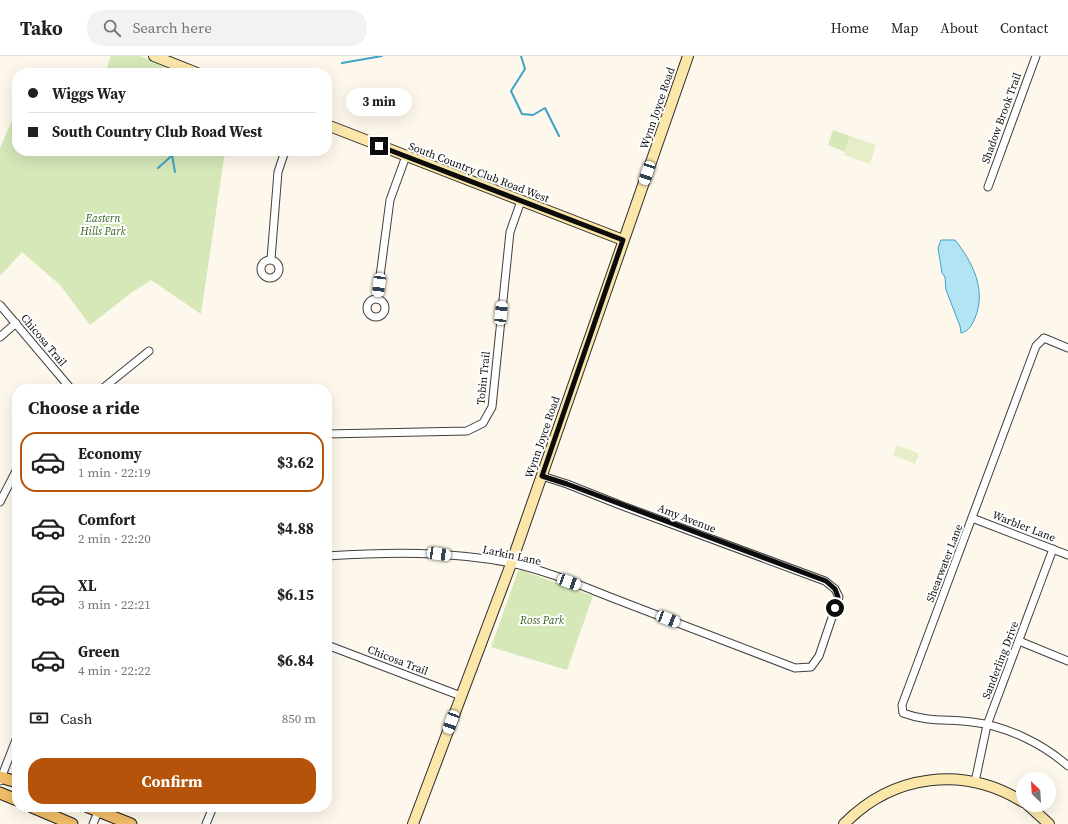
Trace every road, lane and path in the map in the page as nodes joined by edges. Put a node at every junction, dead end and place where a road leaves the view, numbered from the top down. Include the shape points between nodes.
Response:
1 (154, 56) edge
2 (688, 56) edge
3 (1036, 56) edge
4 (169, 59) edge
5 (187, 68) edge
6 (332, 127) edge
7 (283, 156) edge
8 (406, 156) junction
9 (988, 187) dead end
10 (521, 201) junction
11 (623, 240) junction
12 (271, 260) dead end
13 (377, 299) dead end
14 (0, 305) edge
15 (16, 322) junction
16 (0, 337) edge
17 (1068, 348) edge
18 (149, 351) dead end
19 (67, 384) edge
20 (108, 384) edge
21 (332, 434) edge
22 (542, 476) junction
23 (12, 479) edge
24 (0, 502) edge
25 (972, 518) junction
26 (1053, 549) junction
27 (1068, 555) edge
28 (332, 556) edge
29 (511, 564) junction
30 (1019, 641) junction
31 (332, 647) edge
32 (1068, 662) edge
33 (795, 668) joint
34 (460, 696) junction
35 (987, 725) junction
36 (12, 749) edge
37 (1068, 766) edge
38 (0, 779) edge
39 (12, 781) edge
40 (975, 782) junction
41 (0, 793) edge
42 (12, 798) edge
43 (1016, 798) edge
44 (44, 812) edge
45 (94, 812) edge
46 (104, 812) edge
47 (211, 812) edge
48 (1036, 812) edge
49 (72, 824) edge
50 (93, 824) edge
51 (131, 824) edge
52 (206, 824) edge
53 (414, 824) edge
54 (844, 824) edge
55 (1049, 824) edge

1 - 4 street
2 - 11 street, Wynn Joyce Road
3 - 9 street, Shadow Brook Trail
4 - 5 street
6 - 8 street, South Country Club Road West
7 - 12 street via 278,172
8 - 10 street, South Country Club Road West
8 - 13 street via 390,200
10 - 11 street, South Country Club Road West
10 - 21 street, Tobin Trail via 510,232 492,407 483,424 467,431
11 - 22 street, Wynn Joyce Road
14 - 15 street, Chicosa Trail
15 - 16 street
15 - 19 street, Chicosa Trail
17 - 25 street, Shearwater Lane via 1044,338 1036,346
18 - 20 street
22 - 29 street, Wynn Joyce Road
22 - 33 street, Amy Avenue via 826,581 835,589 838,597 819,656 811,667
23 - 24 street
25 - 26 street, Warbler Lane
25 - 35 street, Shearwater Lane via 902,705 903,713 923,719
26 - 27 street, Warbler Lane
26 - 30 street, Sanderling Drive
28 - 29 street, Larkin Lane via 366,553 439,554
29 - 33 street, Larkin Lane via 583,587
29 - 34 street, Wynn Joyce Road
30 - 32 street
30 - 35 street, Sanderling Drive
31 - 34 street, Chicosa Trail
34 - 53 street, Wynn Joyce Road
35 - 37 street via 1027,739
35 - 40 street, Sanderling Drive
36 - 38 street
38 - 39 main road
40 - 43 street via 993,786
40 - 54 street via 942,779 909,784 876,798
41 - 42 main road
44 - 49 main road
45 - 50 street
46 - 51 main road
47 - 52 street
48 - 55 street

